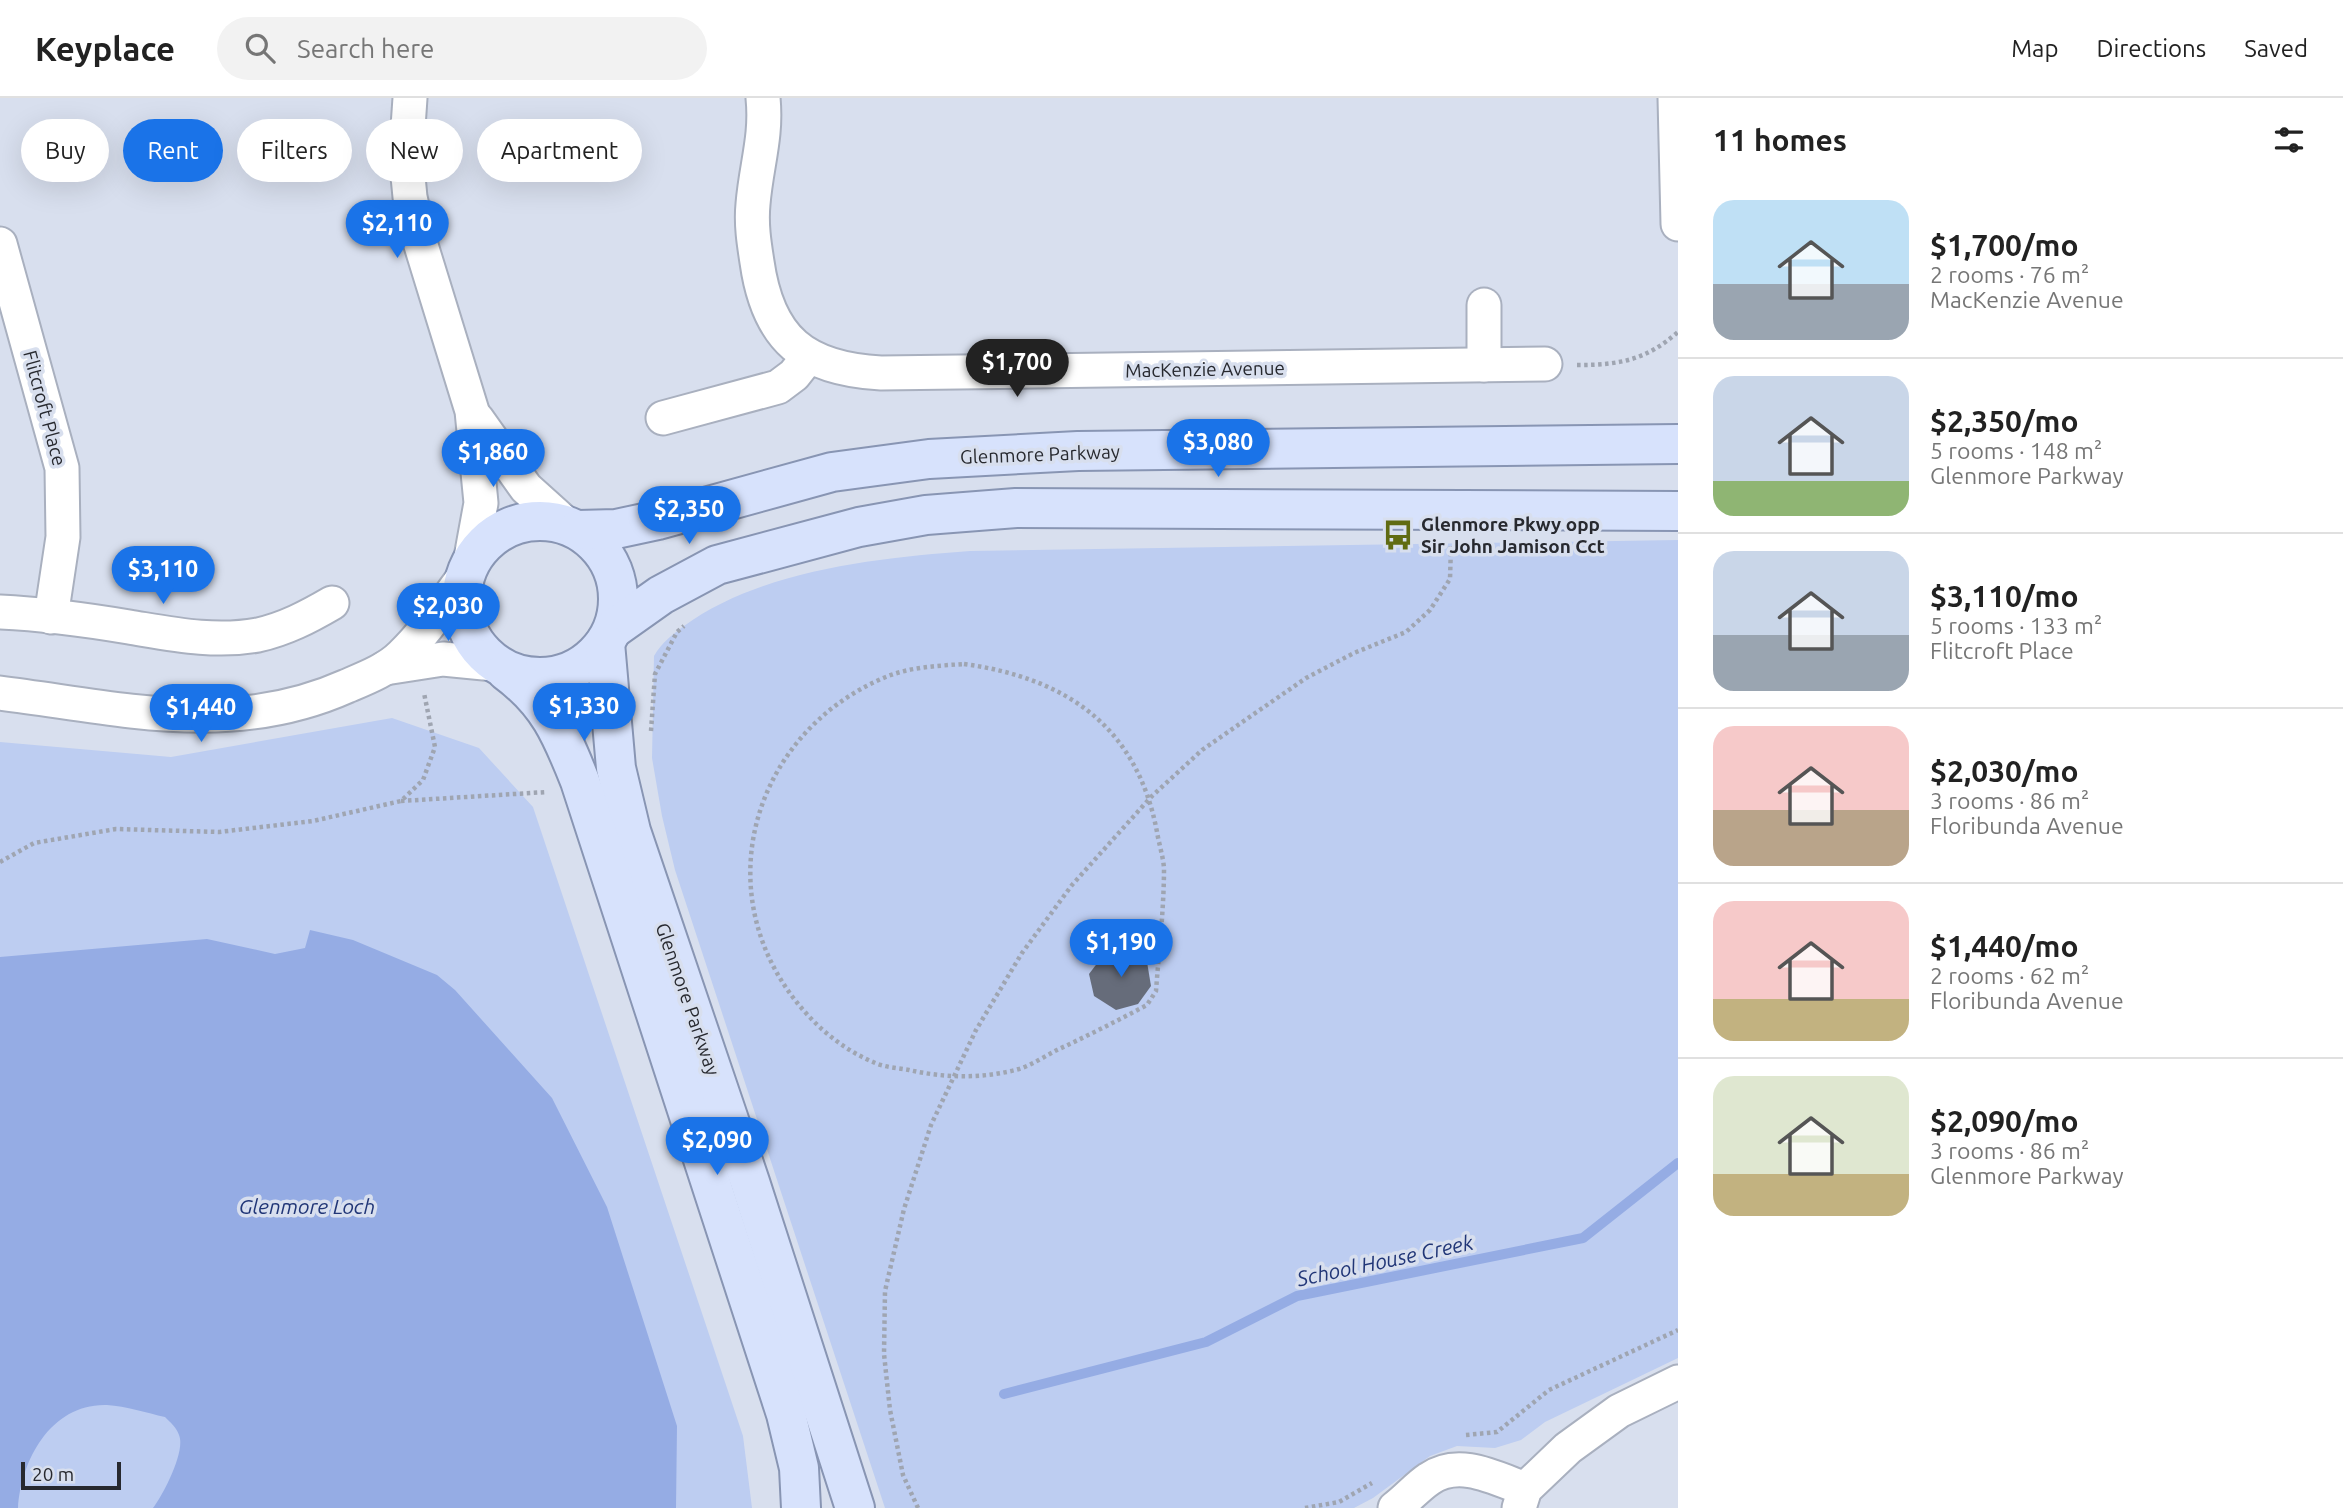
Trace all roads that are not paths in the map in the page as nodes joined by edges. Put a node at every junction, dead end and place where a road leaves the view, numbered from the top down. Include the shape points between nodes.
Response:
1 (410, 98) edge
2 (762, 98) edge
3 (1675, 98) edge
4 (1678, 224) edge
5 (0, 244) edge
6 (1484, 305) dead end
7 (809, 356) junction
8 (1545, 364) road end
9 (1484, 365) junction
10 (472, 411) junction
11 (663, 418) dead end
12 (1678, 444) edge
13 (1678, 510) edge
14 (572, 527) junction
15 (467, 569) junction
16 (332, 603) dead end
17 (0, 612) edge
18 (51, 617) junction
19 (609, 636) junction
20 (401, 665) junction
21 (500, 667) junction
22 (0, 693) edge
23 (750, 1182) junction
24 (715, 1195) junction
25 (1678, 1382) edge
26 (1522, 1498) edge
27 (801, 1508) edge
28 (855, 1508) edge
29 (1395, 1508) edge

1 - 10 street via 406,156 410,197
2 - 7 street, MacKenzie Avenue via 765,132 752,221 760,282 778,326
3 - 4 street
5 - 18 street, Flitcroft Place via 62,468 63,537
6 - 9 street
7 - 9 street, MacKenzie Avenue via 844,370 881,373
7 - 11 street via 778,387
8 - 9 street, MacKenzie Avenue
10 - 14 street via 526,488
10 - 15 street via 481,502
12 - 14 main road, Glenmore Parkway via 1077,451 929,459 832,472 616,528
13 - 19 main road via 1016,508 926,515 813,538 717,565 661,595
14 - 15 main road via 544,520 521,522 483,545
14 - 19 main road via 596,544 610,563 618,607
15 - 20 street via 402,655
15 - 21 main road via 461,600 465,624 476,646
16 - 18 street via 300,621 238,638 191,638
17 - 18 street
19 - 21 main road via 590,660 550,678 527,677
19 - 23 main road, Glenmore Parkway via 616,768 631,831
20 - 21 street via 443,659
20 - 22 street via 302,704 229,717
21 - 24 main road, Glenmore Parkway via 530,688 563,738
23 - 24 street
23 - 28 main road, Glenmore Parkway
24 - 27 main road, Glenmore Parkway via 786,1414 799,1468
25 - 26 street via 1619,1411 1568,1448
26 - 29 street via 1474,1471 1446,1471 1427,1480

